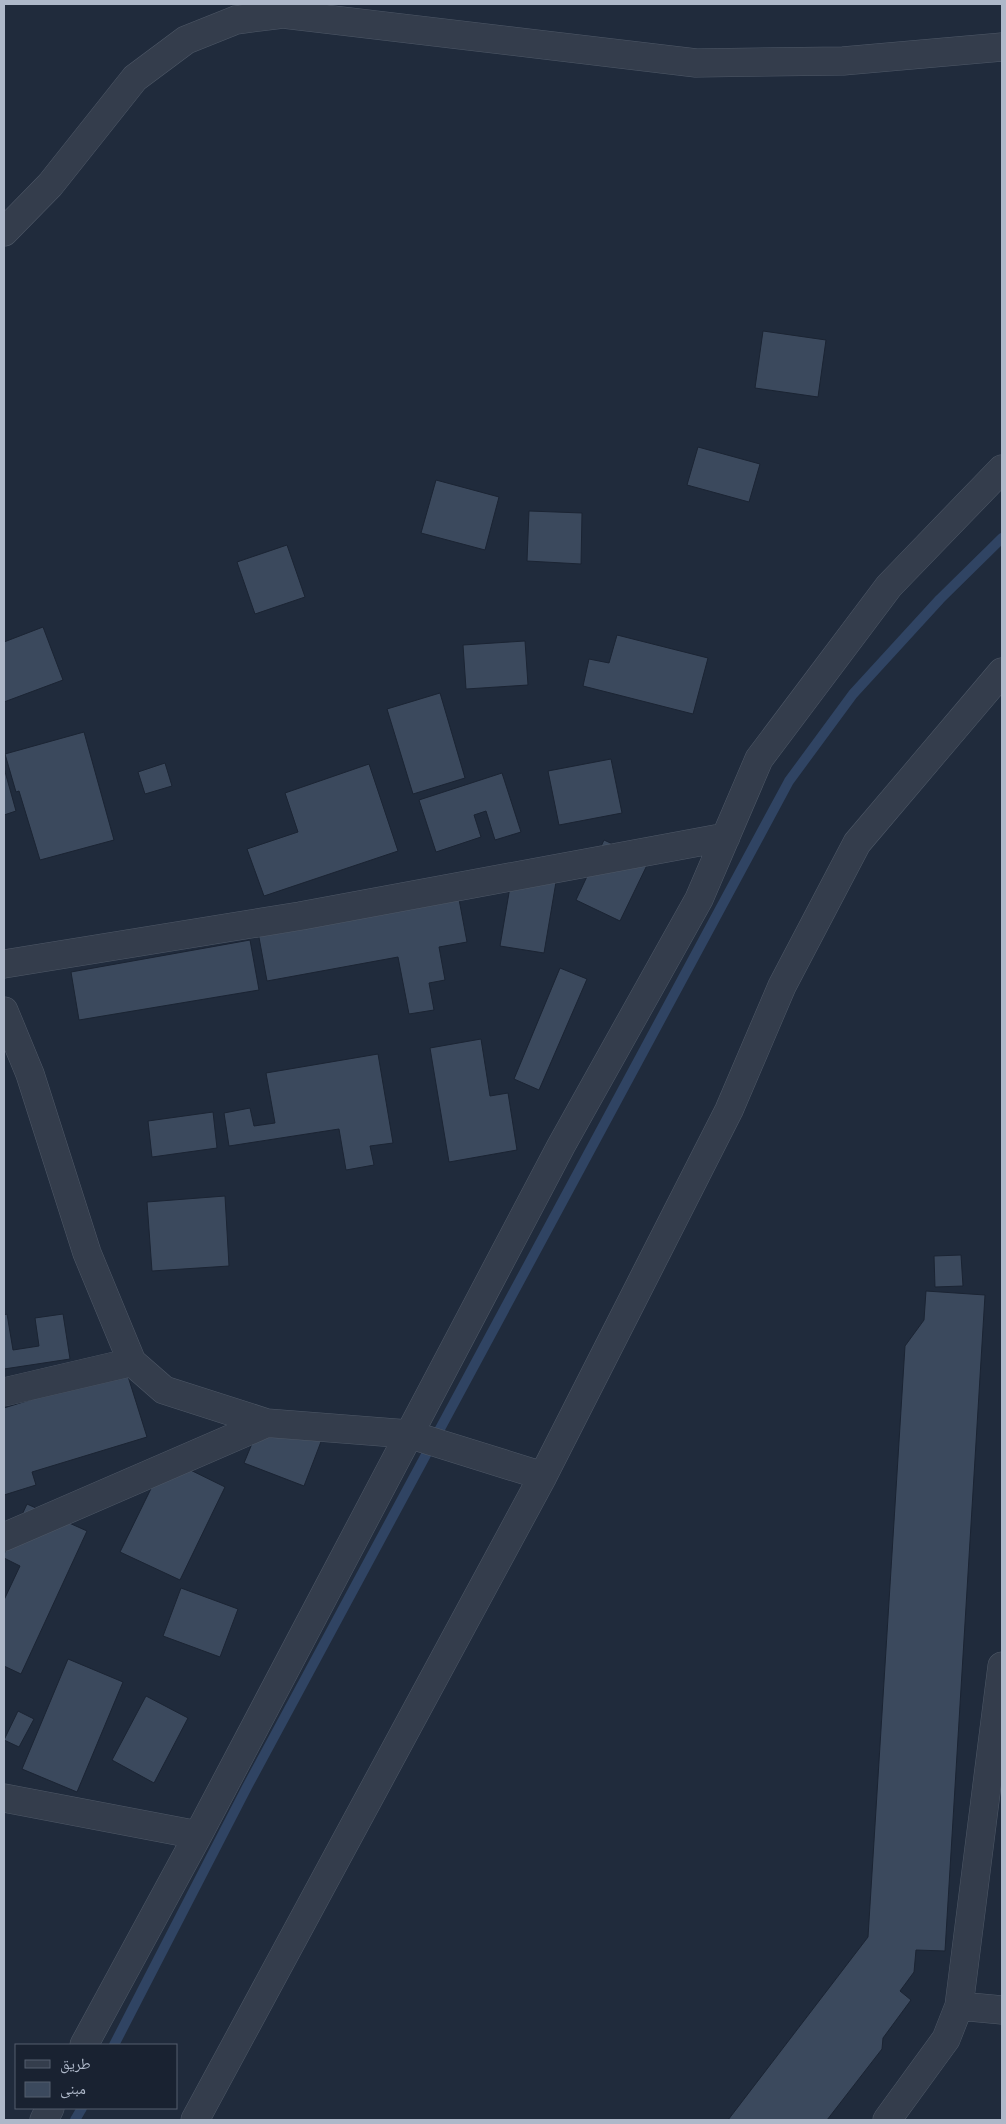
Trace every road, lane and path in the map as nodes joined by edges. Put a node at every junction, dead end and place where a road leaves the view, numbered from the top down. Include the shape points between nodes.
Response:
1 (1002, 47) edge
2 (4, 232) edge
3 (1002, 469) edge
4 (1002, 672) edge
5 (726, 837) junction
6 (4, 964) edge
7 (4, 1011) edge
8 (132, 1362) junction
9 (4, 1392) edge
10 (267, 1423) junction
11 (408, 1434) junction
12 (543, 1476) junction
13 (4, 1537) edge
14 (1002, 1666) edge
15 (4, 1798) edge
16 (198, 1835) junction
17 (959, 2006) junction
18 (1002, 2010) edge
19 (85, 2044) edge
20 (195, 2120) edge
21 (887, 2120) edge

1 - 2 street via 842,61 696,63 283,14 236,20 186,40 135,78 50,185
3 - 5 street via 889,586 871,609 759,759
4 - 12 street via 857,843 782,986 729,1110
5 - 6 street via 300,916
5 - 11 street via 700,899 561,1146
7 - 8 street via 30,1074 88,1253
8 - 9 street
8 - 10 street via 164,1390
10 - 11 street
10 - 13 street
11 - 12 street
11 - 16 street
12 - 20 street
14 - 17 street
15 - 16 street
16 - 19 street
17 - 18 street
17 - 21 street via 946,2039

